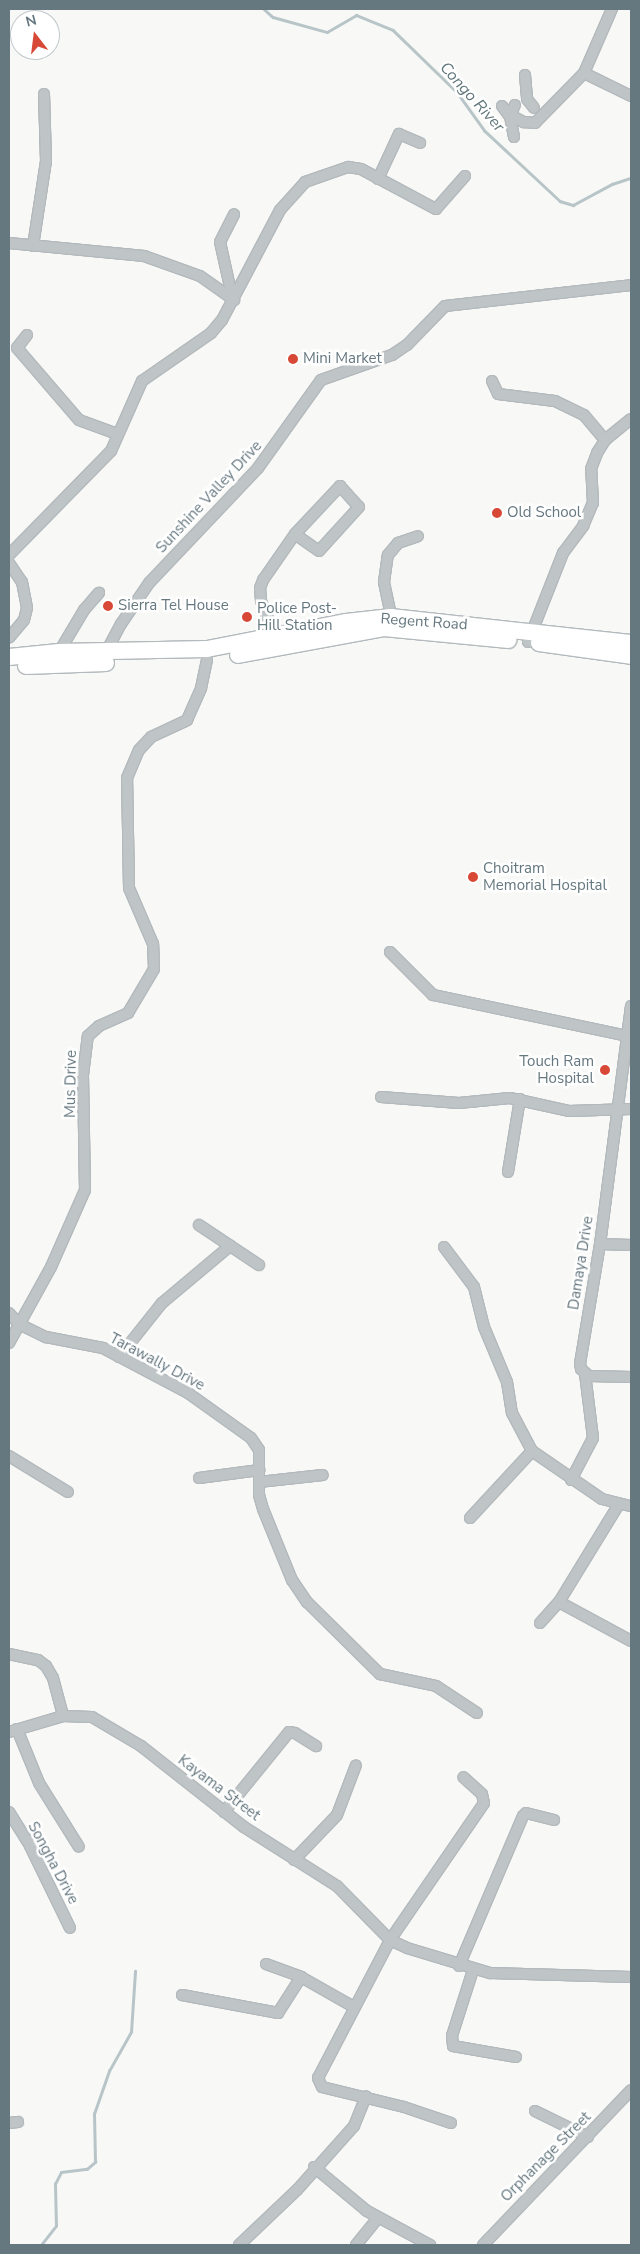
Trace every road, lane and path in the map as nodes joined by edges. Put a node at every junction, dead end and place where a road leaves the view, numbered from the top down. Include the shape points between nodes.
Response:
1 (612, 9) edge
2 (584, 73) junction
3 (44, 94) dead end
4 (631, 96) edge
5 (502, 106) dead end
6 (534, 108) dead end
7 (514, 137) dead end
8 (420, 143) dead end
9 (465, 176) dead end
10 (378, 179) junction
11 (234, 214) dead end
12 (9, 243) edge
13 (33, 246) junction
14 (631, 280) edge
15 (631, 285) edge
16 (618, 287) junction
17 (233, 298) junction
18 (27, 335) dead end
19 (492, 381) dead end
20 (631, 419) edge
21 (117, 434) junction
22 (605, 440) junction
23 (295, 534) junction
24 (418, 536) dead end
25 (9, 556) edge
26 (9, 564) edge
27 (99, 593) dead end
28 (393, 623) junction
29 (530, 637) junction
30 (9, 638) edge
31 (276, 641) junction
32 (631, 642) edge
33 (59, 652) junction
34 (106, 652) junction
35 (631, 656) edge
36 (9, 657) edge
37 (207, 660) junction
38 (9, 669) edge
39 (390, 952) dead end
40 (631, 1006) edge
41 (627, 1036) junction
42 (381, 1097) dead end
43 (520, 1099) junction
44 (616, 1109) junction
45 (631, 1109) edge
46 (508, 1172) dead end
47 (199, 1225) dead end
48 (600, 1244) junction
49 (631, 1245) edge
50 (230, 1246) junction
51 (444, 1247) dead end
52 (259, 1265) dead end
53 (9, 1313) edge
54 (19, 1324) junction
55 (9, 1343) edge
56 (119, 1357) junction
57 (585, 1374) junction
58 (631, 1377) edge
59 (532, 1451) junction
60 (9, 1456) edge
61 (259, 1470) junction
62 (323, 1475) dead end
63 (199, 1478) dead end
64 (571, 1480) junction
65 (259, 1482) junction
66 (68, 1492) dead end
67 (619, 1504) junction
68 (631, 1506) edge
69 (470, 1518) dead end
70 (559, 1602) junction
71 (540, 1624) dead end
72 (631, 1641) edge
73 (9, 1654) edge
74 (477, 1714) dead end
75 (63, 1716) junction
76 (13, 1731) edge
77 (316, 1746) dead end
78 (356, 1766) dead end
79 (463, 1777) dead end
80 (9, 1812) edge
81 (224, 1812) junction
82 (554, 1820) dead end
83 (80, 1847) dead end
84 (294, 1860) junction
85 (70, 1928) dead end
86 (390, 1940) junction
87 (266, 1964) dead end
88 (459, 1966) junction
89 (473, 1970) junction
90 (301, 1977) junction
91 (631, 1977) edge
92 (182, 1995) dead end
93 (354, 2007) junction
94 (516, 2058) dead end
95 (631, 2090) edge
96 (366, 2096) junction
97 (535, 2111) dead end
98 (451, 2123) dead end
99 (588, 2137) junction
100 (314, 2166) junction
101 (378, 2218) junction
102 (239, 2245) edge
103 (356, 2245) edge
104 (430, 2245) edge
105 (483, 2245) edge

1 - 2 street
2 - 4 street
2 - 5 street via 536,122 524,122 508,114
3 - 13 street via 46,162
6 - 7 street via 527,99 525,79 510,116
8 - 10 street via 399,134
9 - 10 street via 436,209
10 - 17 street via 348,166 304,182 280,210
11 - 17 street via 220,242
12 - 13 street
13 - 17 street via 144,256 200,276
14 - 16 street, Sunshine Valley Drive
15 - 16 street, Sunshine Valley Drive
16 - 34 street, Sunshine Valley Drive via 445,306 392,355 321,380 258,468 150,583
17 - 21 street via 211,333 142,382
18 - 21 street via 17,348 79,420
19 - 22 street via 498,394 532,396 569,407 584,415
20 - 22 street
21 - 25 street via 111,451 99,465
22 - 29 street via 591,469 593,503 563,553
23 - 23 street via 340,486 359,507 319,551
23 - 31 street via 260,588
24 - 28 street via 398,543 388,556 384,582
26 - 30 street via 22,582 27,608 24,620
27 - 33 street via 84,610
28 - 29 main road, Regent Road
28 - 31 main road, Regent Road
29 - 32 main road, Regent Road
29 - 35 main road, Regent Road
31 - 34 main road, Regent Road via 207,649
31 - 37 main road, Regent Road
33 - 34 main road, Regent Road
33 - 36 main road, Regent Road
37 - 38 main road, Regent Road via 31,665
37 - 54 street, Mus Drive via 201,688 187,720 151,736 139,750 127,778 129,888 153,944 154,969 128,1014 99,1026 88,1036 83,1074 85,1190 51,1268
39 - 41 street via 433,995
40 - 41 street, Damaya Drive
41 - 44 street, Damaya Drive
42 - 43 street via 458,1103
43 - 44 street via 569,1110
43 - 46 street
44 - 45 street
44 - 48 street, Damaya Drive
47 - 50 street
48 - 49 street
48 - 57 street, Damaya Drive via 580,1363
50 - 52 street
50 - 56 street via 167,1298
51 - 59 street via 474,1286 484,1327 507,1382 512,1413
53 - 54 street, Tarawally Drive
54 - 55 street
54 - 56 street, Tarawally Drive via 46,1337 103,1348
56 - 61 street, Tarawally Drive via 188,1394 245,1434 259,1450
57 - 58 street
57 - 64 street, Damaya Drive via 593,1438
59 - 64 street
59 - 69 street
60 - 66 street
61 - 63 street
61 - 65 street, Tarawally Drive
62 - 65 street
64 - 67 street via 602,1499
65 - 74 street, Tarawally Drive via 259,1495 270,1527 292,1580 307,1602 380,1674 436,1686
67 - 68 street
67 - 70 street
70 - 71 street
70 - 72 street
73 - 75 street via 38,1660 46,1666 53,1678
75 - 76 street, Kayama Street
75 - 81 street, Kayama Street via 92,1717 113,1729 141,1746
76 - 83 street via 39,1783
77 - 81 street via 289,1732
78 - 84 street via 337,1815
79 - 86 street via 482,1794 484,1803
80 - 85 street, Songha Drive via 30,1846
81 - 84 street, Kayama Street
82 - 88 street via 526,1813 523,1816
84 - 86 street, Kayama Street via 344,1891
86 - 88 street
86 - 93 street
87 - 90 street
88 - 89 street
89 - 91 street via 527,1976
89 - 94 street via 452,2036 453,2046
90 - 92 street via 278,2013
90 - 93 street
93 - 96 street via 318,2082 322,2087
95 - 99 street, Orphanage Street
96 - 98 street
96 - 100 street via 354,2126
97 - 99 street
99 - 105 street, Orphanage Street via 513,2210
100 - 101 street
100 - 102 street via 297,2190
101 - 103 street
101 - 104 street

